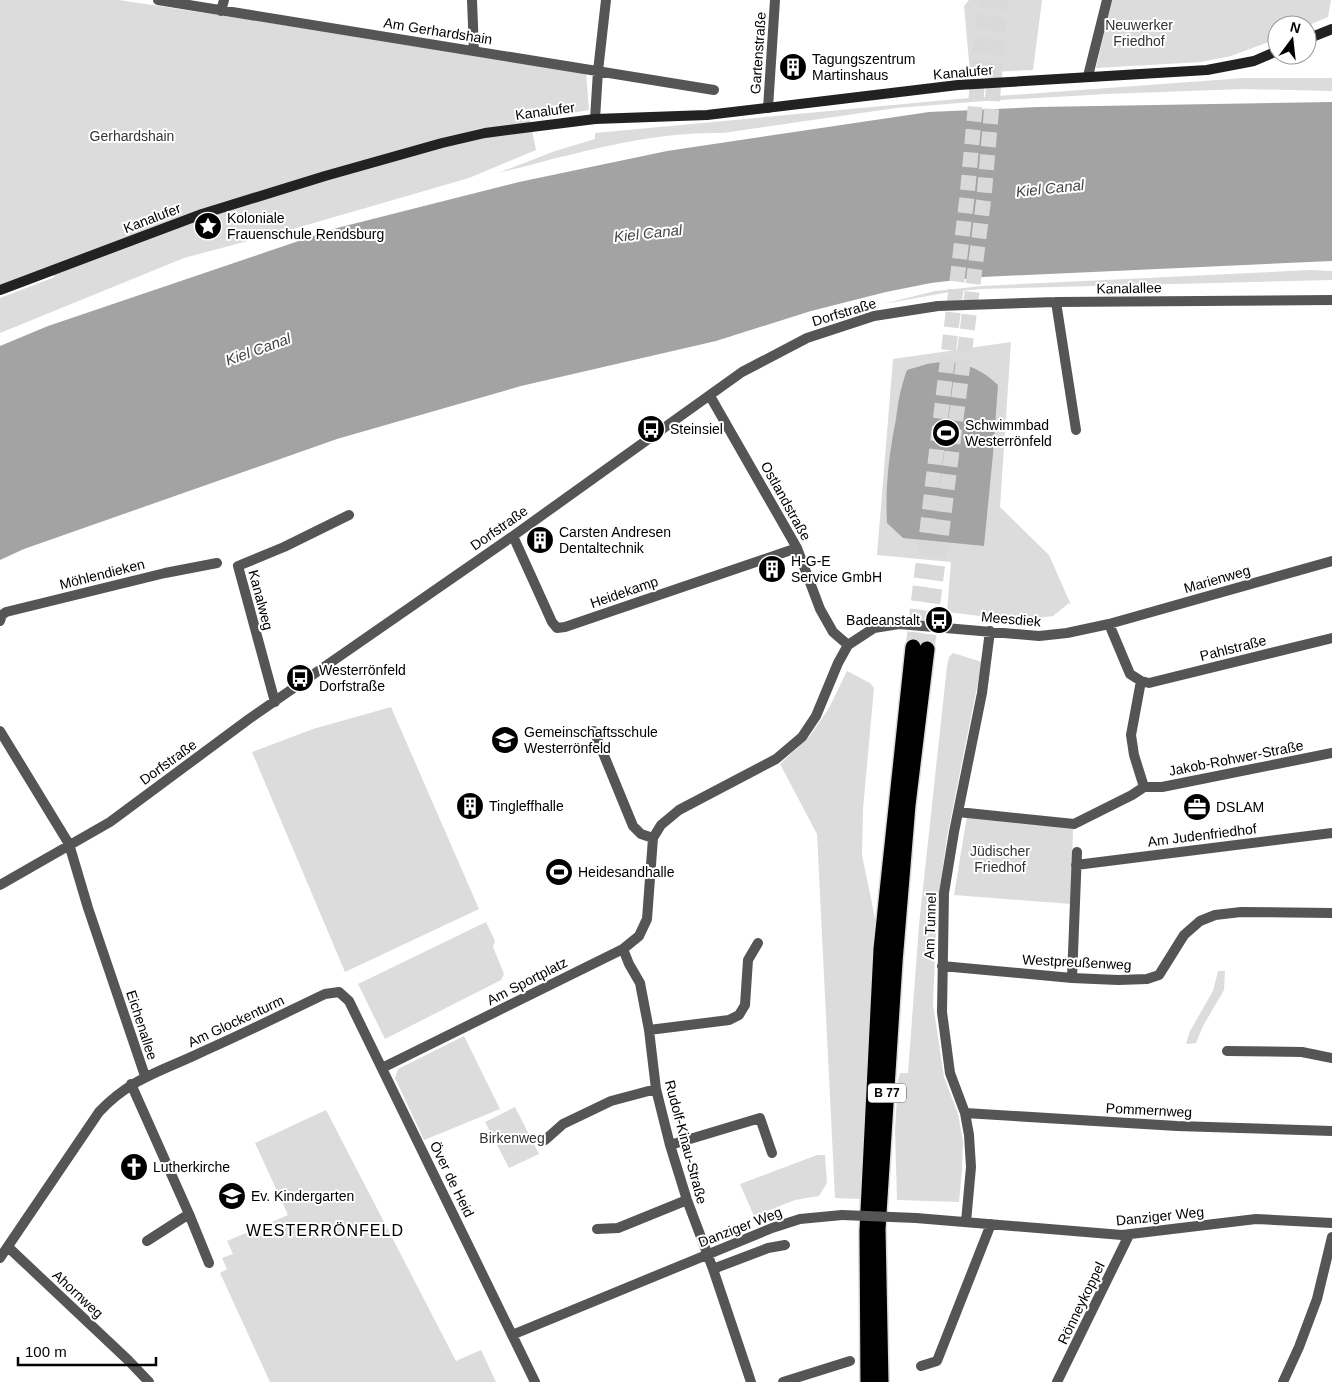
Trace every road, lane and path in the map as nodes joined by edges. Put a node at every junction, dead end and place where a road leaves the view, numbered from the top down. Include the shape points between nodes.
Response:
1 (158, 0) edge
2 (224, 0) edge
3 (472, 0) edge
4 (606, 0) edge
5 (775, 0) edge
6 (1107, 0) edge
7 (221, 11) junction
8 (1332, 29) edge
9 (1317, 35) edge
10 (474, 51) junction
11 (1267, 55) edge
12 (598, 71) junction
13 (1088, 76) junction
14 (714, 90) dead end
15 (768, 108) junction
16 (595, 119) junction
17 (0, 290) edge
18 (1332, 300) edge
19 (1056, 302) junction
20 (710, 396) junction
21 (1076, 430) dead end
22 (349, 515) dead end
23 (513, 536) junction
24 (797, 548) junction
25 (1332, 561) edge
26 (217, 563) dead end
27 (0, 621) edge
28 (1109, 624) junction
29 (990, 631) junction
30 (1332, 638) edge
31 (848, 646) junction
32 (1140, 681) junction
33 (275, 702) junction
34 (0, 731) edge
35 (594, 731) dead end
36 (4, 743) edge
37 (1332, 753) edge
38 (1144, 787) junction
39 (958, 812) junction
40 (1332, 833) edge
41 (653, 838) junction
42 (69, 844) junction
43 (1077, 852) dead end
44 (1076, 865) junction
45 (0, 885) edge
46 (1332, 913) edge
47 (758, 943) dead end
48 (624, 949) junction
49 (942, 966) junction
50 (1072, 978) junction
51 (339, 992) joint
52 (649, 1030) junction
53 (1227, 1051) dead end
54 (1332, 1058) edge
55 (382, 1068) junction
56 (145, 1076) junction
57 (131, 1084) junction
58 (656, 1089) junction
59 (965, 1113) junction
60 (1332, 1131) edge
61 (545, 1140) dead end
62 (670, 1145) junction
63 (772, 1152) dead end
64 (686, 1200) junction
65 (190, 1214) junction
66 (966, 1222) junction
67 (1332, 1223) edge
68 (991, 1224) junction
69 (597, 1229) dead end
70 (1129, 1235) junction
71 (1332, 1237) edge
72 (146, 1241) dead end
73 (785, 1245) dead end
74 (8, 1247) junction
75 (708, 1253) junction
76 (0, 1258) edge
77 (209, 1263) dead end
78 (713, 1269) junction
79 (512, 1335) junction
80 (850, 1361) dead end
81 (921, 1366) dead end
82 (150, 1382) edge
83 (535, 1382) edge
84 (751, 1382) edge
85 (783, 1382) edge
86 (868, 1382) edge
87 (881, 1382) edge
88 (1057, 1382) edge
89 (1283, 1382) edge

1 - 7 street, Am Gerhardshain
2 - 7 street
3 - 10 street
4 - 12 street
5 - 15 street, Gartenstraße
6 - 13 street
7 - 10 street, Am Gerhardshain
8 - 9 street
10 - 12 street, Am Gerhardshain
11 - 13 street, Kanalufer via 1221,68
12 - 14 street, Am Gerhardshain
12 - 16 street
13 - 15 street, Kanalufer via 958,85
15 - 16 street, Kanalufer via 707,115
16 - 17 street, Kanalufer via 485,133 325,176 202,214
18 - 19 street, Kanalallee
19 - 20 street, Dorfstraße via 938,306 874,316 807,338 742,372
19 - 21 street
20 - 23 street, Dorfstraße
20 - 24 street, Ostlandstraße
22 - 33 street, Kanalweg via 284,548 238,566
23 - 24 street, Heidekamp via 557,628
23 - 33 street, Dorfstraße
24 - 31 street, Ostlandstraße via 820,609 833,632
25 - 28 street, Marienweg
26 - 27 street, Möhlendieken via 6,612
28 - 29 street, Meesdiek via 1039,636
28 - 32 street via 1130,674
29 - 31 street, Meesdiek via 900,624 874,628
29 - 39 street, Am Tunnel via 982,692
30 - 32 street, Pahlstraße via 1149,683
31 - 41 street via 816,716 802,737 776,759 679,810 661,825
32 - 38 street via 1132,736
33 - 42 street, Dorfstraße via 110,822
34 - 36 street
35 - 41 street via 633,826 641,834
36 - 42 street, Eichenallee
37 - 38 street, Jakob-Rohwer-Straße via 1162,787
38 - 39 street, Jakob-Rohwer-Straße via 1074,824
39 - 49 street, Am Tunnel via 944,893
40 - 44 street, Am Judenfriedhof
41 - 48 street, Am Sportplatz via 647,919 638,936
42 - 45 street, Dorfstraße
42 - 56 street, Eichenallee
43 - 44 street
44 - 50 street
46 - 50 street, Westpreußenweg via 1241,912 1215,915 1200,921 1184,935 1159,975 1147,979 1118,980
47 - 52 street via 748,960 745,1005 739,1015 729,1020
48 - 52 street, Rudolf-Kinau-Straße via 640,983
48 - 55 street, Am Sportplatz
49 - 50 street, Westpreußenweg
49 - 59 street, Am Tunnel via 942,1012 950,1073
51 - 55 street, Över de Heid via 349,1001
51 - 56 street, Am Glockenturm via 326,994
52 - 58 street, Rudolf-Kinau-Straße
53 - 54 street via 1302,1052
55 - 79 street, Över de Heid
56 - 57 street, Eichenallee
57 - 65 street
57 - 74 street, Eichenallee via 99,1112
58 - 61 street via 611,1101 563,1124
58 - 62 street, Rudolf-Kinau-Straße
59 - 60 street, Pommernweg via 1177,1126
59 - 66 street, Am Tunnel via 970,1167
62 - 63 street via 760,1118
62 - 64 street, Rudolf-Kinau-Straße
64 - 69 street via 618,1228
64 - 75 street, Rudolf-Kinau-Straße
65 - 72 street
65 - 77 street
66 - 68 street, Danziger Weg
66 - 75 street, Danziger Weg, bridge via 842,1215 800,1219
67 - 70 street, Danziger Weg via 1256,1219
68 - 70 street, Danziger Weg
68 - 81 street via 937,1361
70 - 88 street, Rönneykoppel
71 - 89 street via 1317,1299
73 - 78 street via 768,1248
74 - 76 street, Eichenallee
74 - 82 street, Ahornweg
75 - 78 street, Rudolf-Kinau-Straße
75 - 79 street, Danziger Weg
78 - 84 street, Rudolf-Kinau-Straße
79 - 83 street, Över de Heid
80 - 85 street
86 - 87 highway, B 77 via 867,1231 881,948 920,648 878,1229

